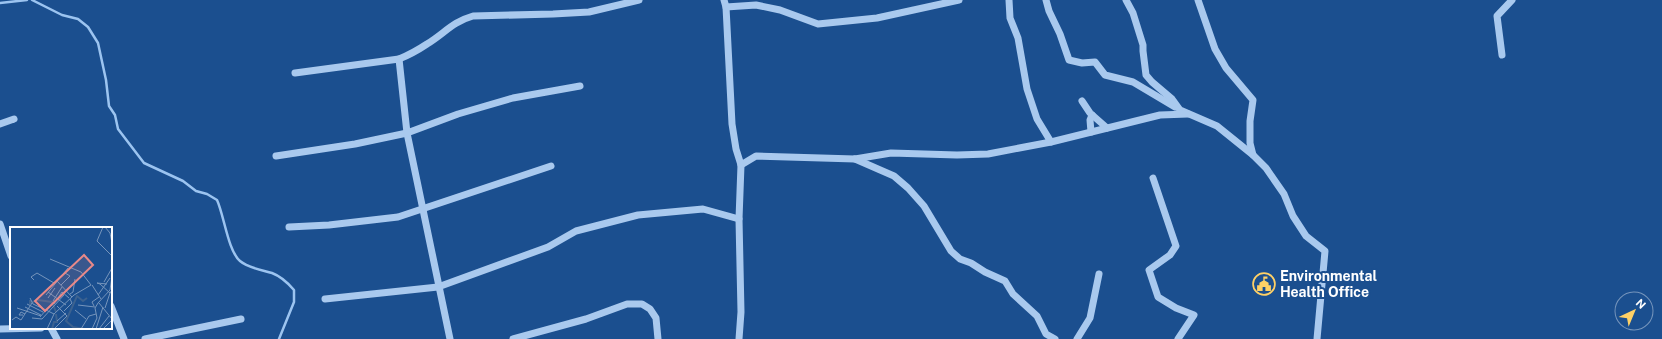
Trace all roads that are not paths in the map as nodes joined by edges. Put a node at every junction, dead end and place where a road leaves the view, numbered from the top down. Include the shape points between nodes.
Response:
1 (639, 0) edge
2 (955, 0) edge
3 (1009, 0) edge
4 (1046, 0) edge
5 (1126, 0) edge
6 (1198, 0) edge
7 (1512, 0) edge
8 (725, 4) edge
9 (1502, 55) dead end
10 (399, 59) junction
11 (295, 73) dead end
12 (580, 86) dead end
13 (1082, 101) dead end
14 (1180, 110) junction
15 (1191, 114) junction
16 (1092, 115) junction
17 (14, 119) dead end
18 (0, 124) edge
19 (1107, 128) junction
20 (1091, 132) junction
21 (408, 133) junction
22 (1051, 142) junction
23 (1253, 155) junction
24 (276, 156) dead end
25 (855, 159) junction
26 (741, 165) junction
27 (551, 166) dead end
28 (1153, 178) dead end
29 (424, 209) junction
30 (740, 218) junction
31 (0, 224) edge
32 (288, 227) dead end
33 (10, 253) edge
34 (1099, 274) dead end
35 (438, 286) junction
36 (325, 299) dead end
37 (112, 309) edge
38 (241, 319) dead end
39 (0, 329) edge
40 (10, 329) edge
41 (52, 329) edge
42 (57, 339) edge
43 (124, 339) edge
44 (145, 339) edge
45 (450, 339) edge
46 (514, 339) edge
47 (658, 339) edge
48 (740, 339) edge
49 (1055, 339) edge
50 (1077, 339) edge
51 (1178, 339) edge
52 (1317, 339) edge

1 - 10 street via 588,12 473,16 460,20 428,44
2 - 8 street via 877,18 818,24 780,10 756,5
3 - 22 street via 1010,18 1018,38 1027,89 1037,119
4 - 14 street via 1069,60 1095,62 1105,75 1133,82
5 - 14 street via 1143,45 1146,75
6 - 23 street via 1215,49 1226,68 1253,100 1250,128
7 - 9 street via 1497,16
8 - 26 street via 732,124
10 - 11 street
10 - 21 street
12 - 21 street via 514,98 458,114
13 - 16 street
14 - 15 street
15 - 19 street via 1160,115
15 - 23 street via 1217,126
16 - 19 street
16 - 20 street
17 - 18 street
19 - 20 street
20 - 22 street
21 - 24 street
21 - 29 street
22 - 25 street via 988,154 891,154
23 - 52 street via 1266,168 1284,194 1293,216 1306,236 1325,251
25 - 26 street via 756,156
25 - 49 street via 894,176 908,188 924,206 951,251 960,259 971,262 1005,281 1013,294 1037,316 1046,334
26 - 30 street
27 - 29 street
28 - 51 street via 1176,246 1170,255 1148,270 1158,296 1176,308 1194,315
29 - 32 street via 379,220
29 - 35 street
30 - 35 street via 703,209 638,215 576,231 548,247
30 - 48 street
31 - 33 street
34 - 50 street via 1090,318
35 - 36 street
35 - 45 street
37 - 43 street
38 - 44 street
39 - 40 street
41 - 42 street
46 - 47 street via 586,320 627,304 642,304 650,309 656,318

